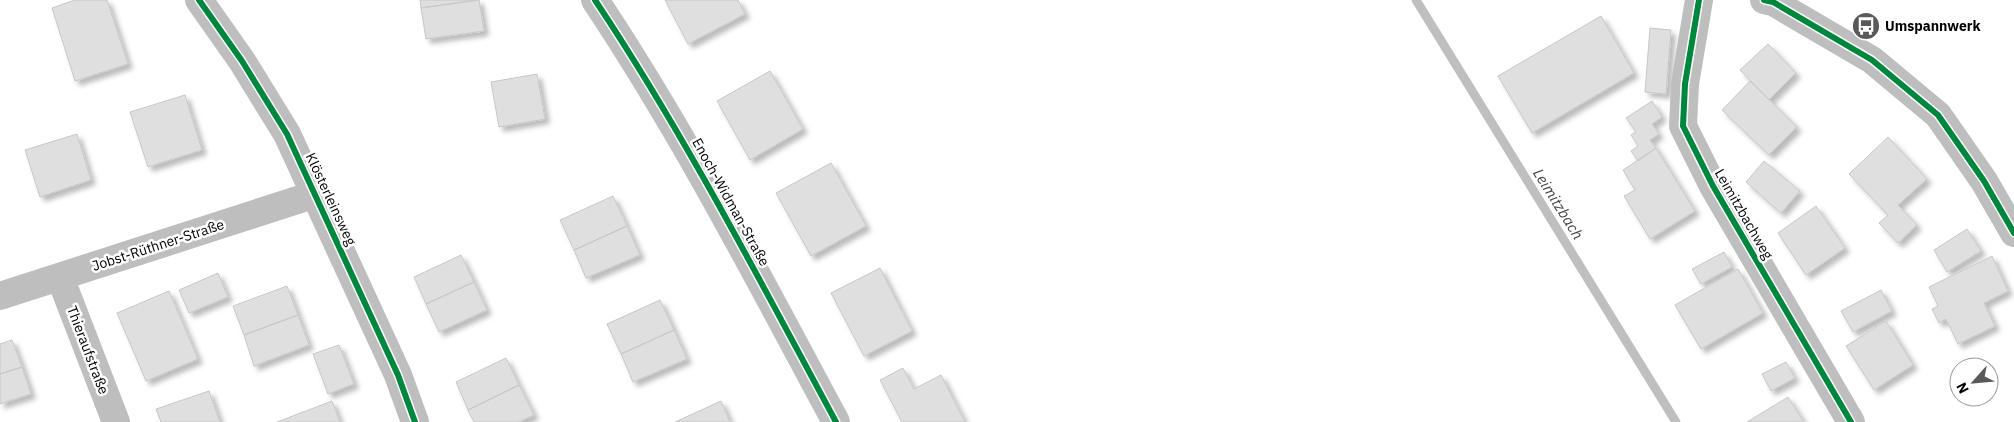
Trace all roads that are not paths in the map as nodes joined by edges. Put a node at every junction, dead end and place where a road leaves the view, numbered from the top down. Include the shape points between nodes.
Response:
1 (199, 0) edge
2 (595, 0) edge
3 (1699, 0) edge
4 (1764, 0) edge
5 (316, 194) junction
6 (2014, 233) edge
7 (60, 277) junction
8 (0, 296) edge
9 (116, 422) edge
10 (415, 422) edge
11 (836, 422) edge
12 (1851, 422) edge

1 - 5 street, Klösterleinsweg via 287,134
2 - 11 street, Enoch-Widman-Straße via 704,178
3 - 12 street, Leimitzbachweg via 1685,84 1683,126 1713,186
4 - 6 street via 1773,2 1872,60 1938,115 1984,181
5 - 7 street, Jobst-Rüthner-Straße
5 - 10 street, Klösterleinsweg via 398,375
7 - 8 street, Jobst-Rüthner-Straße
7 - 9 street, Thieraufstraße

